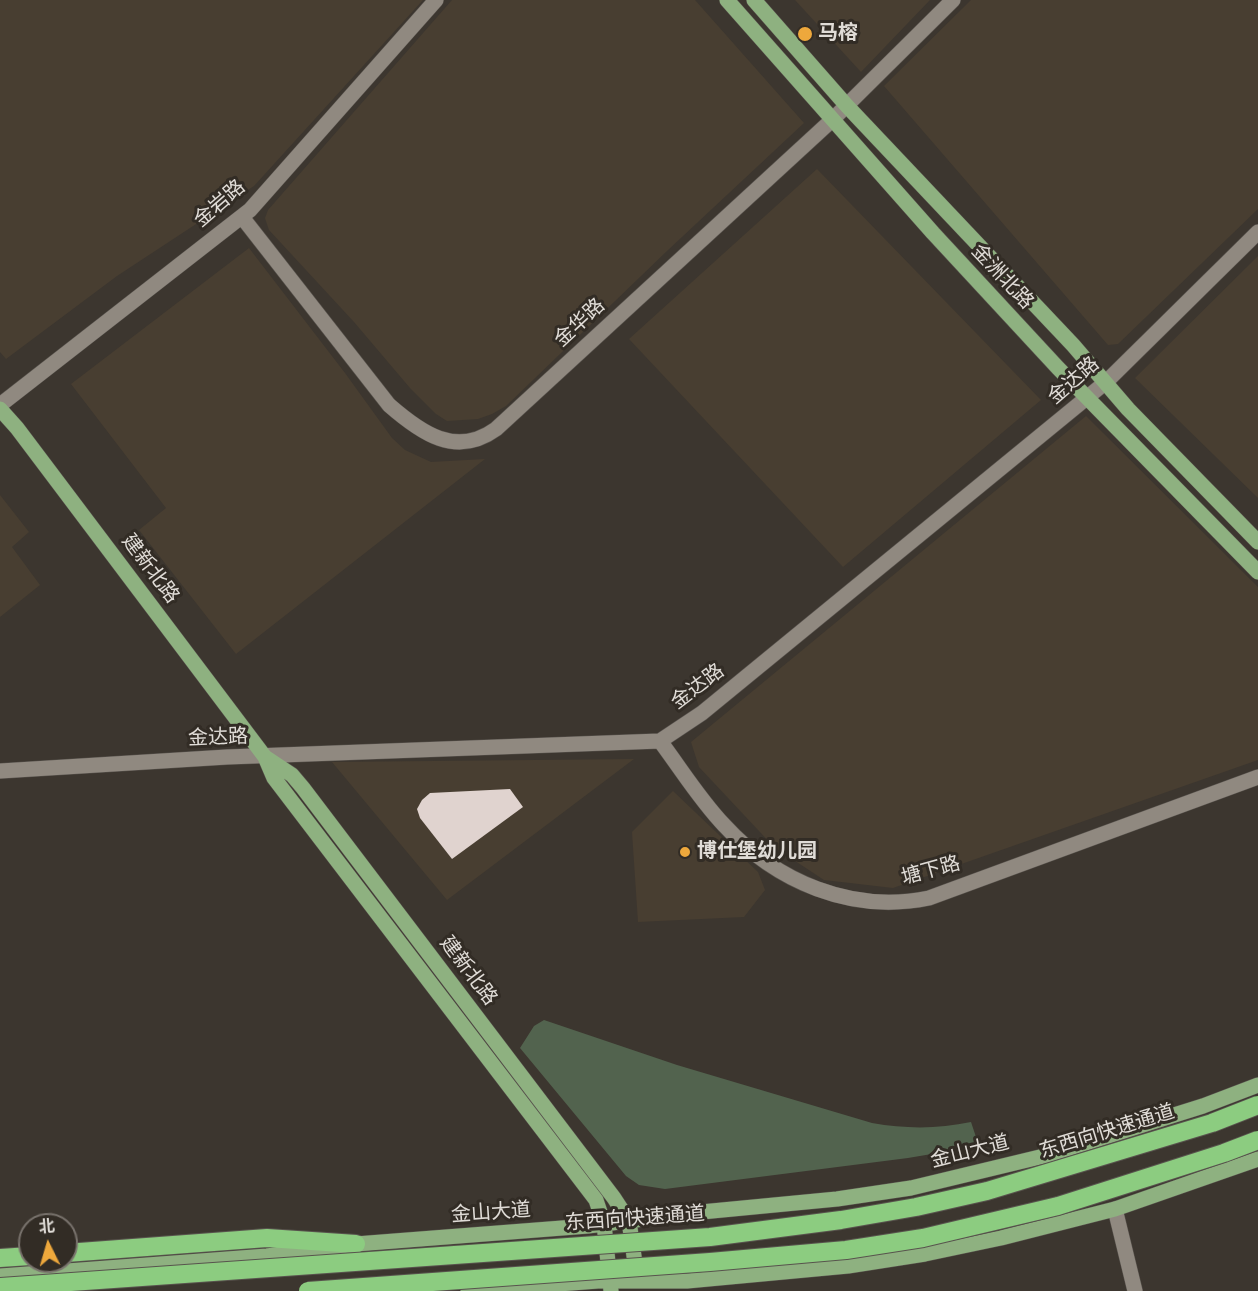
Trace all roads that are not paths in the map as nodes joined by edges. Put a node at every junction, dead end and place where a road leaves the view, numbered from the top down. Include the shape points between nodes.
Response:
1 (436, 0) edge
2 (727, 0) edge
3 (754, 0) edge
4 (953, 0) edge
5 (847, 106) junction
6 (831, 120) junction
7 (242, 217) junction
8 (1258, 232) edge
9 (1106, 382) junction
10 (1087, 398) junction
11 (0, 407) edge
12 (1258, 542) edge
13 (1258, 572) edge
14 (660, 741) junction
15 (265, 757) junction
16 (0, 771) edge
17 (1258, 777) edge
18 (1258, 1085) edge
19 (1258, 1105) edge
20 (1258, 1140) edge
21 (1258, 1159) edge
22 (1115, 1209) junction
23 (629, 1221) junction
24 (604, 1224) junction
25 (356, 1244) junction
26 (78, 1252) edge
27 (18, 1257) edge
28 (0, 1258) edge
29 (0, 1276) edge
30 (611, 1286) edge
31 (638, 1286) edge
32 (0, 1287) edge
33 (308, 1291) edge
34 (468, 1291) edge
35 (1135, 1291) edge

1 - 7 street, 金岩路
2 - 6 main road, 金洲北路
3 - 5 main road, 金洲北路
4 - 5 street, 金华路
5 - 6 street, 金华路
5 - 9 main road, 金洲北路
6 - 7 street, 金华路 via 496,429 473,442 459,443 430,434 389,405
6 - 10 main road, 金洲北路
7 - 11 street, 金岩路
8 - 9 street, 金达路
9 - 10 street, 金达路
9 - 12 main road, 金洲北路
10 - 13 main road, 金洲北路
10 - 14 street, 金达路 via 702,713
11 - 15 main road, 建新北路
14 - 15 street, 金达路
14 - 17 street, 塘下路 via 722,824 760,859 814,888 875,901 929,898
15 - 16 street, 金达路
15 - 23 main road, 建新北路 via 292,775 303,788
15 - 24 main road, 建新北路 via 281,787 596,1200
18 - 23 main road, 金山大道 via 1044,1156 911,1188
19 - 32 highway, 东西向快速通道, bridge via 987,1191 841,1220 710,1237
20 - 33 highway, bridge via 1058,1206 923,1238 710,1263
21 - 22 main road
22 - 31 main road via 1001,1238 848,1266
22 - 35 street
23 - 24 main road, 金山大道
23 - 31 main road
24 - 25 main road, 金山大道
24 - 30 main road, 建新北路
25 - 26 highway via 267,1238
25 - 29 main road, 金山大道 via 267,1256
27 - 28 highway
30 - 31 main road
30 - 34 main road

